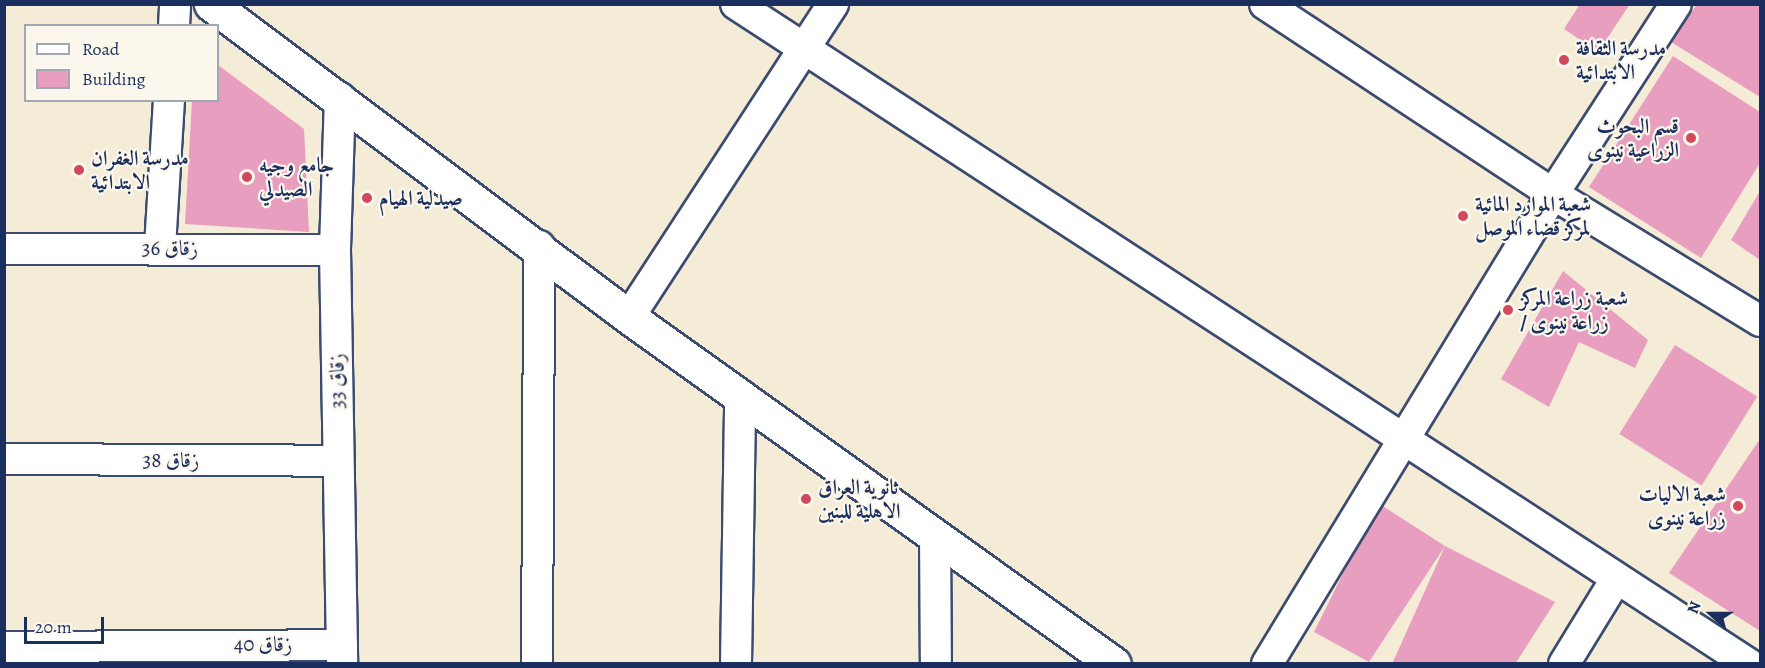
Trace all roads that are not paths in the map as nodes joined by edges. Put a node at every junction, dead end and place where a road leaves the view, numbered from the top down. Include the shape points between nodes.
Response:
1 (175, 4) edge
2 (212, 4) edge
3 (736, 4) edge
4 (833, 4) edge
5 (1265, 4) edge
6 (1676, 4) edge
7 (174, 24) edge
8 (805, 48) junction
9 (340, 98) junction
10 (169, 102) edge
11 (1553, 194) junction
12 (539, 246) junction
13 (159, 247) junction
14 (4, 249) edge
15 (335, 250) junction
16 (629, 317) junction
17 (1761, 321) edge
18 (740, 395) junction
19 (1403, 439) junction
20 (4, 459) edge
21 (338, 461) junction
22 (935, 535) junction
23 (1616, 579) junction
24 (4, 647) edge
25 (342, 654) edge
26 (537, 663) edge
27 (736, 663) edge
28 (936, 663) edge
29 (1114, 663) edge
30 (1267, 663) edge
31 (1564, 663) edge
32 (1749, 663) edge

1 - 7 street
2 - 9 street
3 - 8 street
4 - 8 street
5 - 11 street
6 - 11 street
8 - 16 street
8 - 19 street
9 - 12 street
9 - 15 street, زقاق 33
10 - 13 street
11 - 17 street
11 - 19 street
12 - 16 street
12 - 26 street
13 - 14 street, زقاق 36
13 - 15 street, زقاق 36
15 - 21 street, زقاق 33
16 - 18 street
18 - 22 street
18 - 27 street
19 - 23 street
19 - 30 street
20 - 21 street, زقاق 38
21 - 25 street, زقاق 33
22 - 28 street
22 - 29 street
23 - 31 street
23 - 32 street
24 - 25 street, زقاق 40

